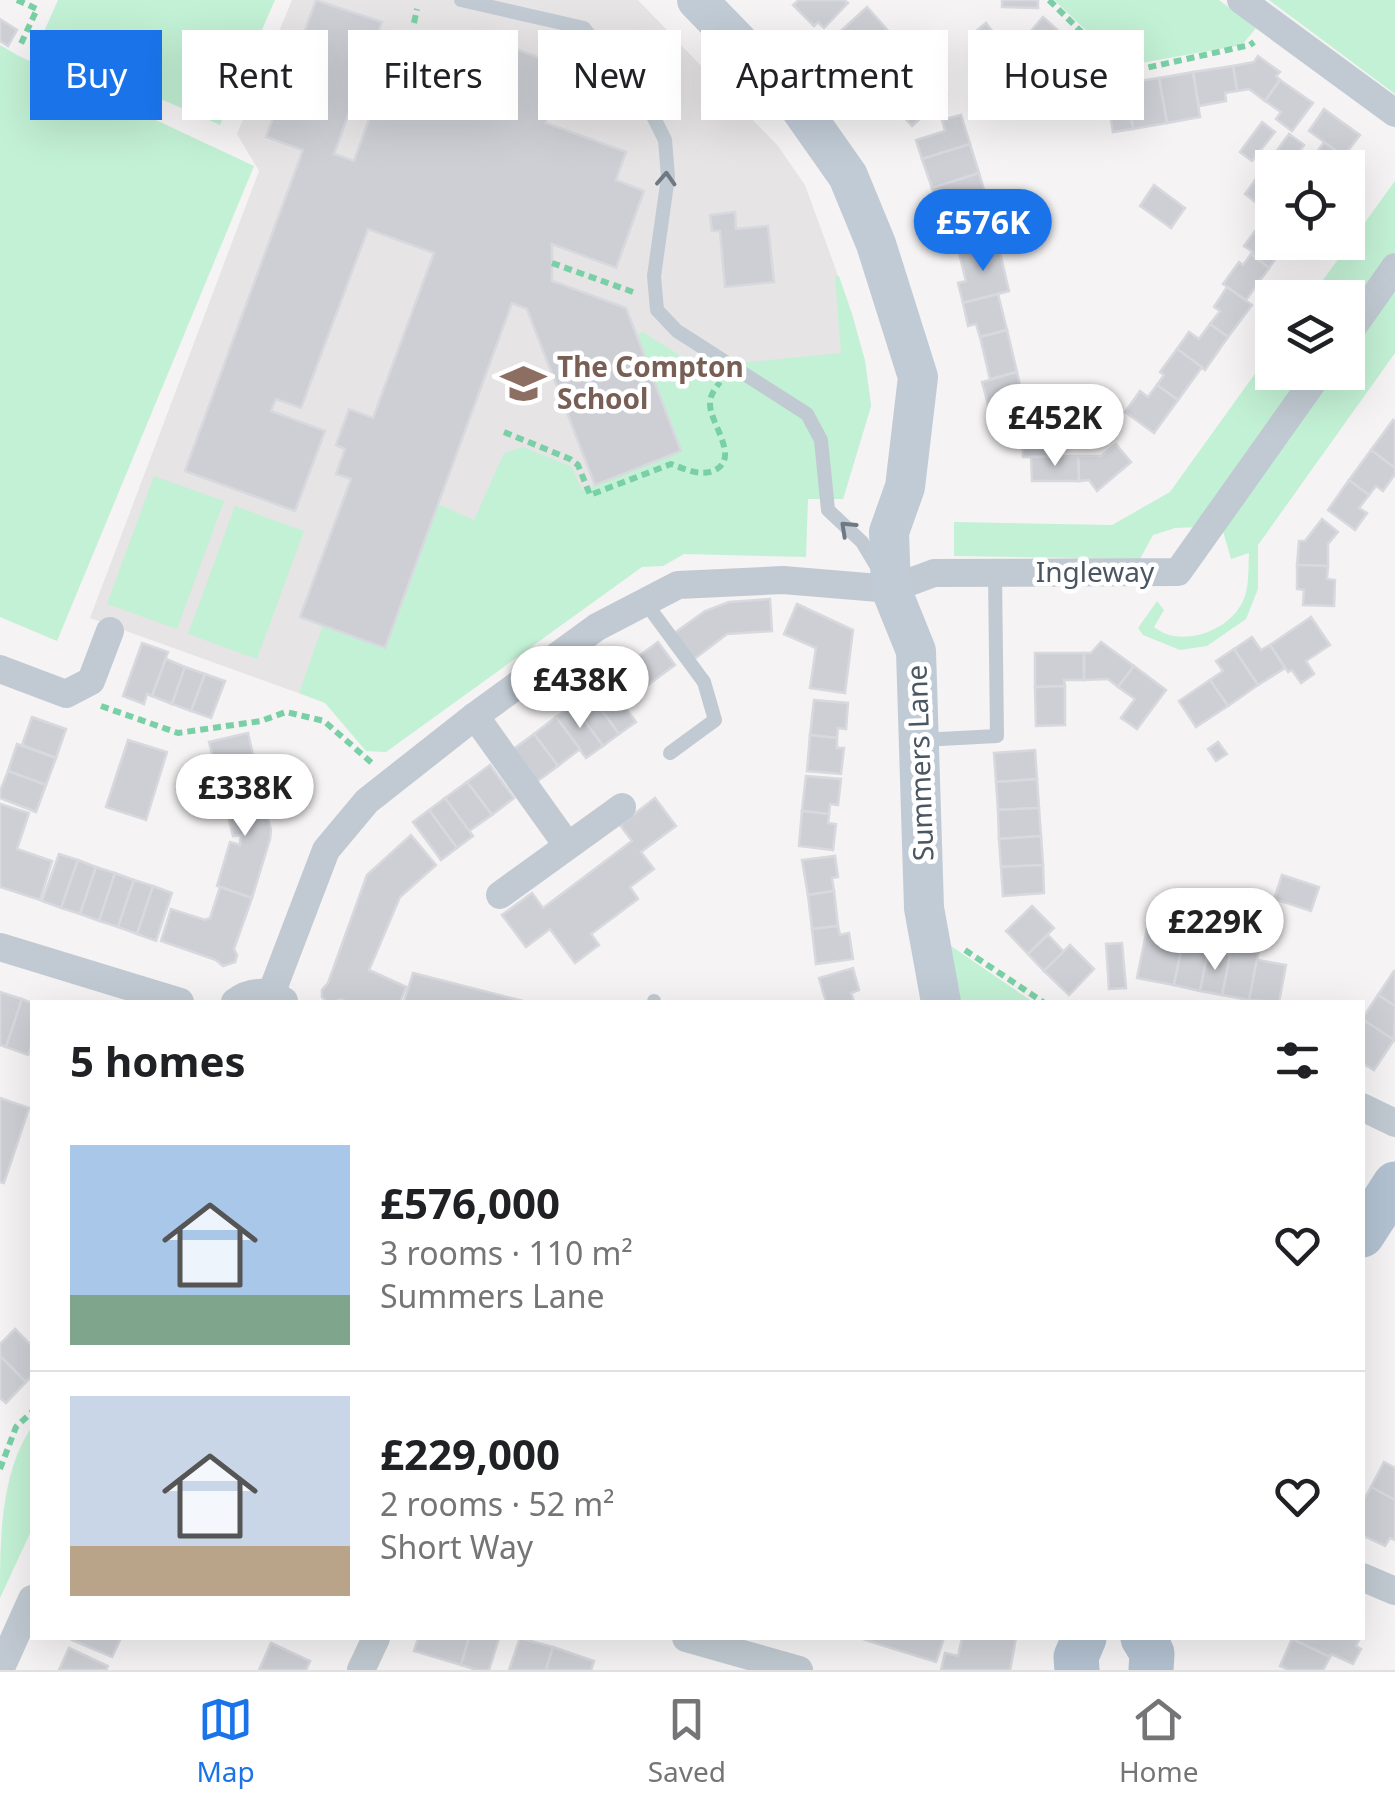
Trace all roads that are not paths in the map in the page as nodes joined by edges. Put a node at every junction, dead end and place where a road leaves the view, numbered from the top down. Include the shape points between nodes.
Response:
1 (460, 0) edge
2 (697, 0) edge
3 (1241, 0) edge
4 (1395, 113) edge
5 (1395, 267) edge
6 (1365, 310) edge
7 (1307, 390) edge
8 (995, 573) junction
9 (891, 589) junction
10 (644, 602) junction
11 (110, 631) dead end
12 (0, 670) edge
13 (475, 716) junction
14 (918, 740) junction
15 (670, 753) dead end
16 (622, 807) dead end
17 (567, 844) junction
18 (500, 895) dead end
19 (0, 947) edge
20 (278, 998) edge
21 (173, 1000) edge
22 (239, 1000) edge
23 (941, 1000) edge
24 (1365, 1109) edge
25 (1395, 1124) edge
26 (1395, 1184) edge
27 (1365, 1230) edge
28 (1365, 1578) edge
29 (1395, 1592) edge
30 (30, 1602) edge
31 (375, 1640) edge
32 (691, 1640) edge
33 (1083, 1640) edge
34 (1144, 1640) edge
35 (743, 1663) edge
36 (0, 1670) edge
37 (361, 1670) edge
38 (798, 1670) edge
39 (1077, 1670) edge
40 (1150, 1670) edge

9 -> 1 lane via 862,542 828,510 821,440 808,414 676,331 658,310 654,276 668,177 665,140 652,114 584,28
2 - 9 street, Summers Lane via 796,102 848,176 876,244 918,377 905,487 889,532
3 - 4 street
5 - 6 street
7 - 8 street, Ingleway via 1178,572
8 - 9 street, Ingleway via 934,573
8 - 14 lane via 997,736
9 - 10 street via 783,580 678,584
9 - 14 street, Summers Lane via 916,651
10 - 13 street via 597,627
10 - 15 lane via 704,682 715,720
11 - 12 street via 91,681 66,694
13 - 17 street
13 - 20 street via 367,801 326,850
14 - 23 street, Summers Lane via 924,908
16 - 17 street
17 - 18 street
19 - 21 street
20 - 22 street via 249,994
24 - 25 street
26 - 27 main road
28 - 29 street
30 - 36 street
31 - 37 street
32 - 35 street
33 - 39 main road
34 - 40 main road via 1152,1654
35 - 38 street

